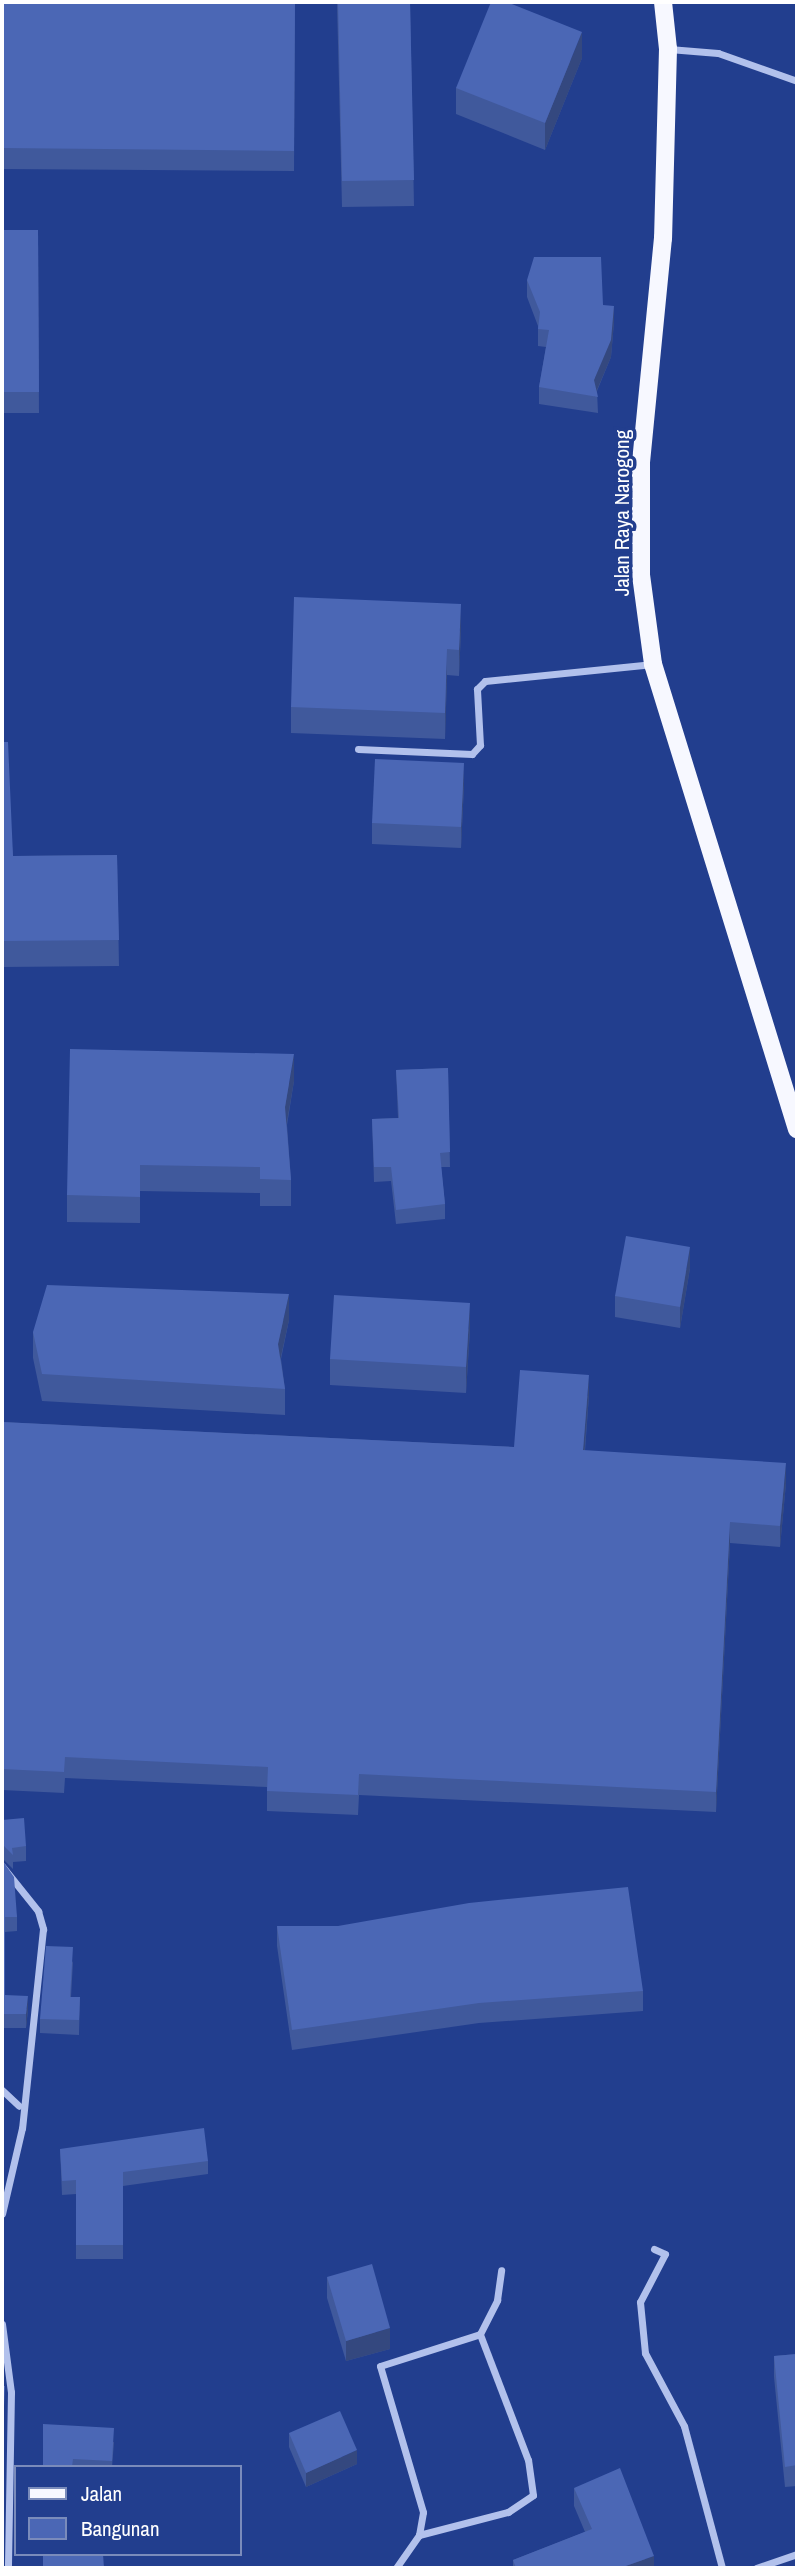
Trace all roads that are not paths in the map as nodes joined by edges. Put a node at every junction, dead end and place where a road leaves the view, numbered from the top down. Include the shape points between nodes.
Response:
1 (663, 2) edge
2 (668, 49) junction
3 (797, 81) edge
4 (653, 664) junction
5 (358, 749) dead end
6 (797, 1129) edge
7 (2, 1866) edge
8 (2, 2090) edge
9 (19, 2106) junction
10 (2, 2214) edge
11 (654, 2249) dead end
12 (501, 2270) dead end
13 (2, 2324) edge
14 (480, 2334) junction
15 (419, 2535) junction
16 (6, 2540) edge
17 (797, 2554) edge
18 (8, 2568) edge
19 (396, 2568) edge
20 (722, 2568) edge
21 (756, 2568) edge

1 - 2 main road, Jalan Raya Narogong
2 - 3 street via 718,53
2 - 4 main road, Jalan Raya Narogong via 663,238 640,463 641,575
4 - 5 street via 485,681 477,689 480,745 472,754
4 - 6 main road, Jalan Raya Narogong
7 - 9 street via 38,1911 43,1929 30,2070
8 - 9 street
9 - 10 street via 22,2128
11 - 20 street via 665,2254 640,2302 645,2353 684,2426
12 - 14 street via 497,2300
13 - 16 street via 11,2392
14 - 15 street via 380,2366 385,2399 418,2483
14 - 15 street via 528,2460 533,2495 508,2512
15 - 19 street
16 - 18 street
17 - 21 street

